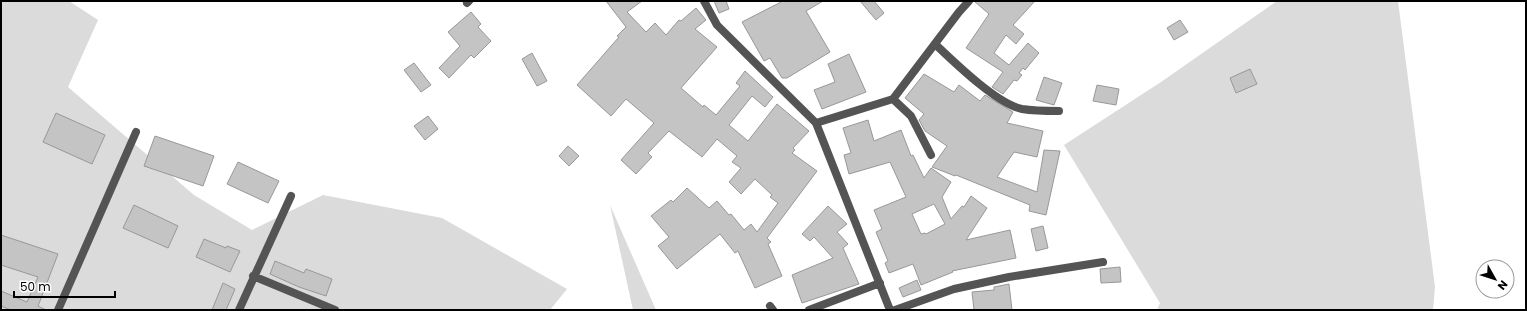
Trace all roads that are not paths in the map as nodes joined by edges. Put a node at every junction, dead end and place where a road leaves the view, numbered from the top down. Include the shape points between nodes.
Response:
1 (704, 1) edge
2 (970, 1) edge
3 (935, 44) junction
4 (893, 99) junction
5 (1059, 110) dead end
6 (816, 123) junction
7 (136, 132) dead end
8 (931, 155) dead end
9 (291, 196) dead end
10 (1103, 262) dead end
11 (253, 276) junction
12 (880, 283) junction
13 (58, 310) edge
14 (239, 310) edge
15 (334, 310) edge
16 (809, 310) edge
17 (890, 310) edge
18 (895, 310) edge

1 - 6 street via 717,25
2 - 3 street
3 - 4 street
3 - 5 street via 981,85 1020,109
4 - 6 street
4 - 8 street via 910,116
6 - 12 street
7 - 13 street
9 - 11 street
10 - 18 street via 1009,277 954,289
11 - 14 street
11 - 15 street
12 - 16 street
12 - 17 street

